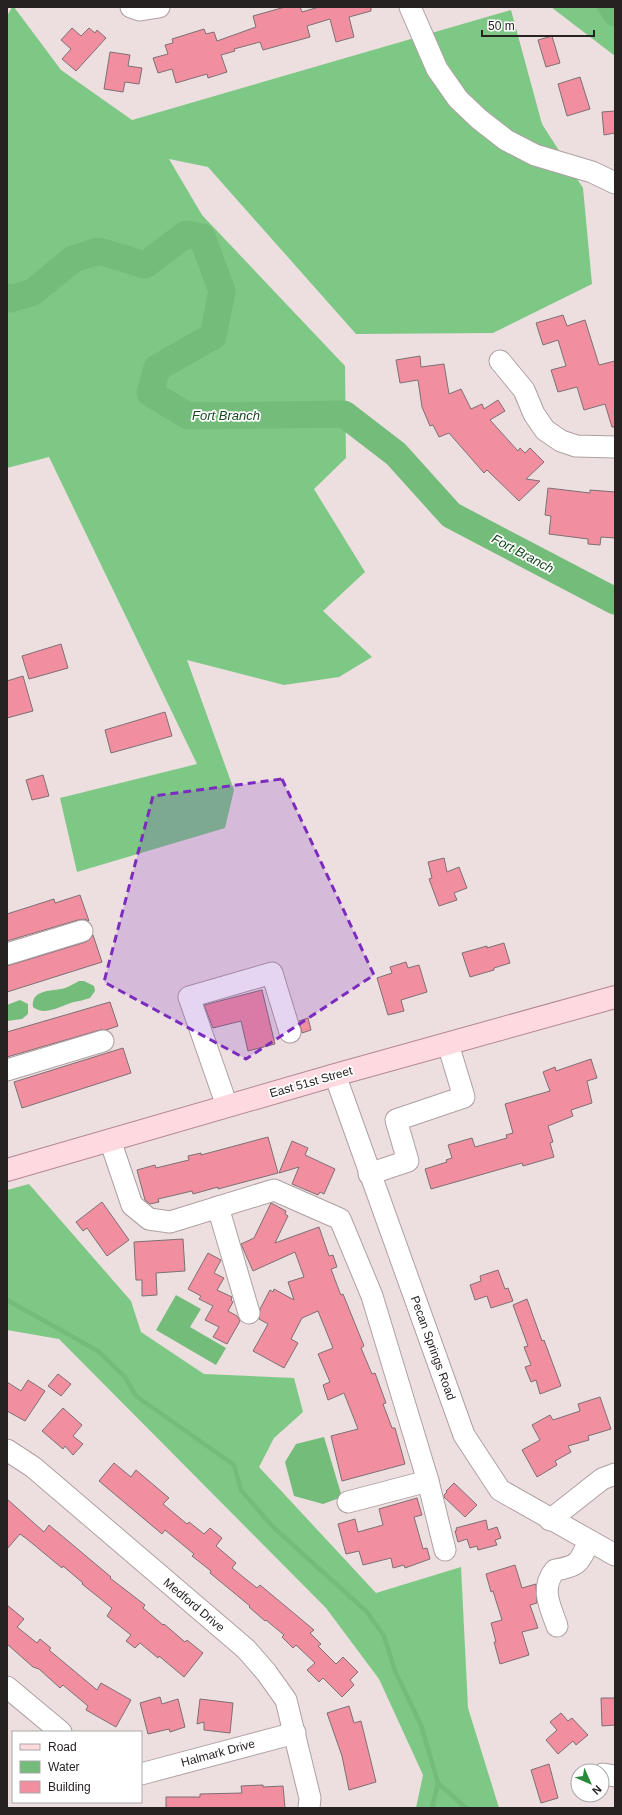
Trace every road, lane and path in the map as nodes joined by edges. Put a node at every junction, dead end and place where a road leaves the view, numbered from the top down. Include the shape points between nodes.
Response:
1 (132, 7) edge
2 (159, 7) edge
3 (410, 7) edge
4 (615, 182) edge
5 (500, 360) dead end
6 (615, 447) edge
7 (82, 931) dead end
8 (7, 954) edge
9 (615, 997) edge
10 (290, 1032) dead end
11 (103, 1041) dead end
12 (448, 1044) junction
13 (7, 1070) edge
14 (335, 1075) junction
15 (227, 1106) junction
16 (110, 1140) junction
17 (7, 1170) edge
18 (369, 1174) junction
19 (218, 1207) junction
20 (249, 1313) dead end
21 (7, 1450) edge
22 (615, 1474) edge
23 (428, 1481) junction
24 (348, 1502) dead end
25 (550, 1520) junction
26 (589, 1541) junction
27 (445, 1550) dead end
28 (615, 1555) edge
29 (557, 1626) dead end
30 (7, 1687) edge
31 (60, 1731) edge
32 (295, 1733) junction
33 (142, 1774) edge
34 (309, 1808) edge

1 - 2 street via 140,10
3 - 4 street via 437,68 458,99 479,119 506,140 535,154
5 - 6 street via 524,390 534,414 545,430 561,441 576,446
7 - 8 street
9 - 12 main road, East 51st Street
10 - 15 street via 272,973 189,997
11 - 13 street
12 - 14 main road, East 51st Street
12 - 18 street via 464,1097 396,1120 408,1161
14 - 15 main road, East 51st Street
14 - 18 street, Pecan Springs Road
15 - 16 main road, East 51st Street
16 - 17 main road, East 51st Street
16 - 19 street via 132,1205 149,1219 170,1222
18 - 25 street, Pecan Springs Road via 464,1435 500,1490
19 - 20 street
19 - 23 street via 274,1190 340,1220 372,1296
21 - 32 street, Medford Drive via 33,1467 246,1649 286,1700
22 - 25 street via 602,1478
23 - 24 street
23 - 27 street
25 - 26 street, Pecan Springs Road
26 - 28 street, Pecan Springs Road
26 - 29 street via 581,1558 573,1567 555,1570 548,1578 547,1597
30 - 31 street
32 - 33 street, Halmark Drive
32 - 34 street, Medford Drive via 310,1798

